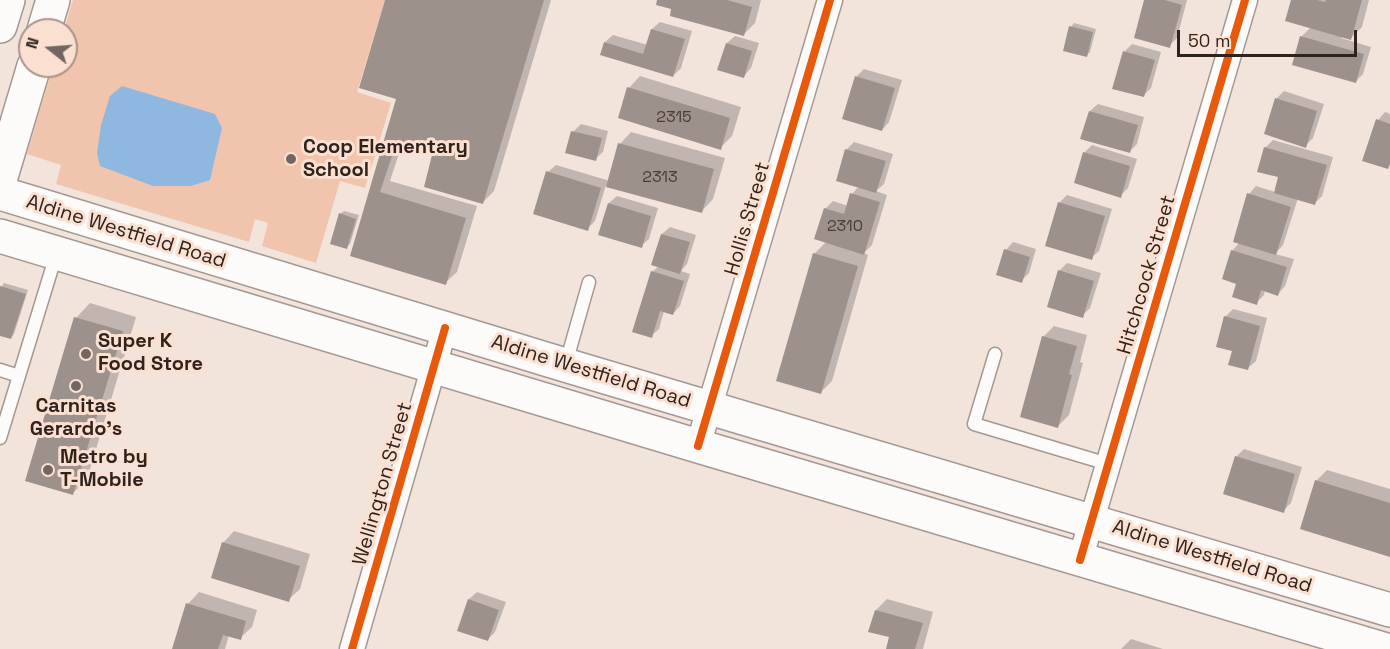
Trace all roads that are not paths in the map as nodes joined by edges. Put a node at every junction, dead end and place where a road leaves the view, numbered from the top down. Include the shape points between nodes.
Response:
1 (8, 0) edge
2 (53, 0) edge
3 (830, 0) edge
4 (1245, 0) edge
5 (48, 18) edge
6 (0, 26) edge
7 (30, 78) edge
8 (0, 180) edge
9 (0, 194) edge
10 (0, 236) edge
11 (56, 253) junction
12 (589, 282) dead end
13 (445, 328) junction
14 (995, 354) dead end
15 (566, 364) junction
16 (434, 367) junction
17 (0, 370) edge
18 (19, 376) junction
19 (709, 407) junction
20 (0, 438) edge
21 (698, 447) junction
22 (882, 459) junction
23 (1108, 464) junction
24 (871, 498) junction
25 (1091, 520) junction
26 (1080, 560) junction
27 (1390, 610) edge
28 (351, 649) edge
29 (1383, 649) edge

1 - 6 main road
2 - 5 main road
3 - 19 street, Hollis Street
4 - 23 street, Hitchcock Street
7 - 8 main road
9 - 13 main road, Aldine Westfield Road
10 - 11 main road, Aldine Westfield Road
11 - 16 main road, Aldine Westfield Road
11 - 18 lane
12 - 15 lane
13 - 15 main road, Aldine Westfield Road
13 - 16 street, Wellington Street
14 - 23 lane via 974,424
15 - 19 main road, Aldine Westfield Road
16 - 21 main road, Aldine Westfield Road
16 - 28 street, Wellington Street
17 - 18 lane
18 - 20 lane
19 - 21 street, Hollis Street
19 - 22 main road, Aldine Westfield Road
21 - 24 main road, Aldine Westfield Road
22 - 24 main road
22 - 25 main road, Aldine Westfield Road
23 - 25 street, Hitchcock Street
24 - 26 main road, Aldine Westfield Road
25 - 26 street, Hitchcock Street
25 - 27 main road, Aldine Westfield Road
26 - 29 main road, Aldine Westfield Road

